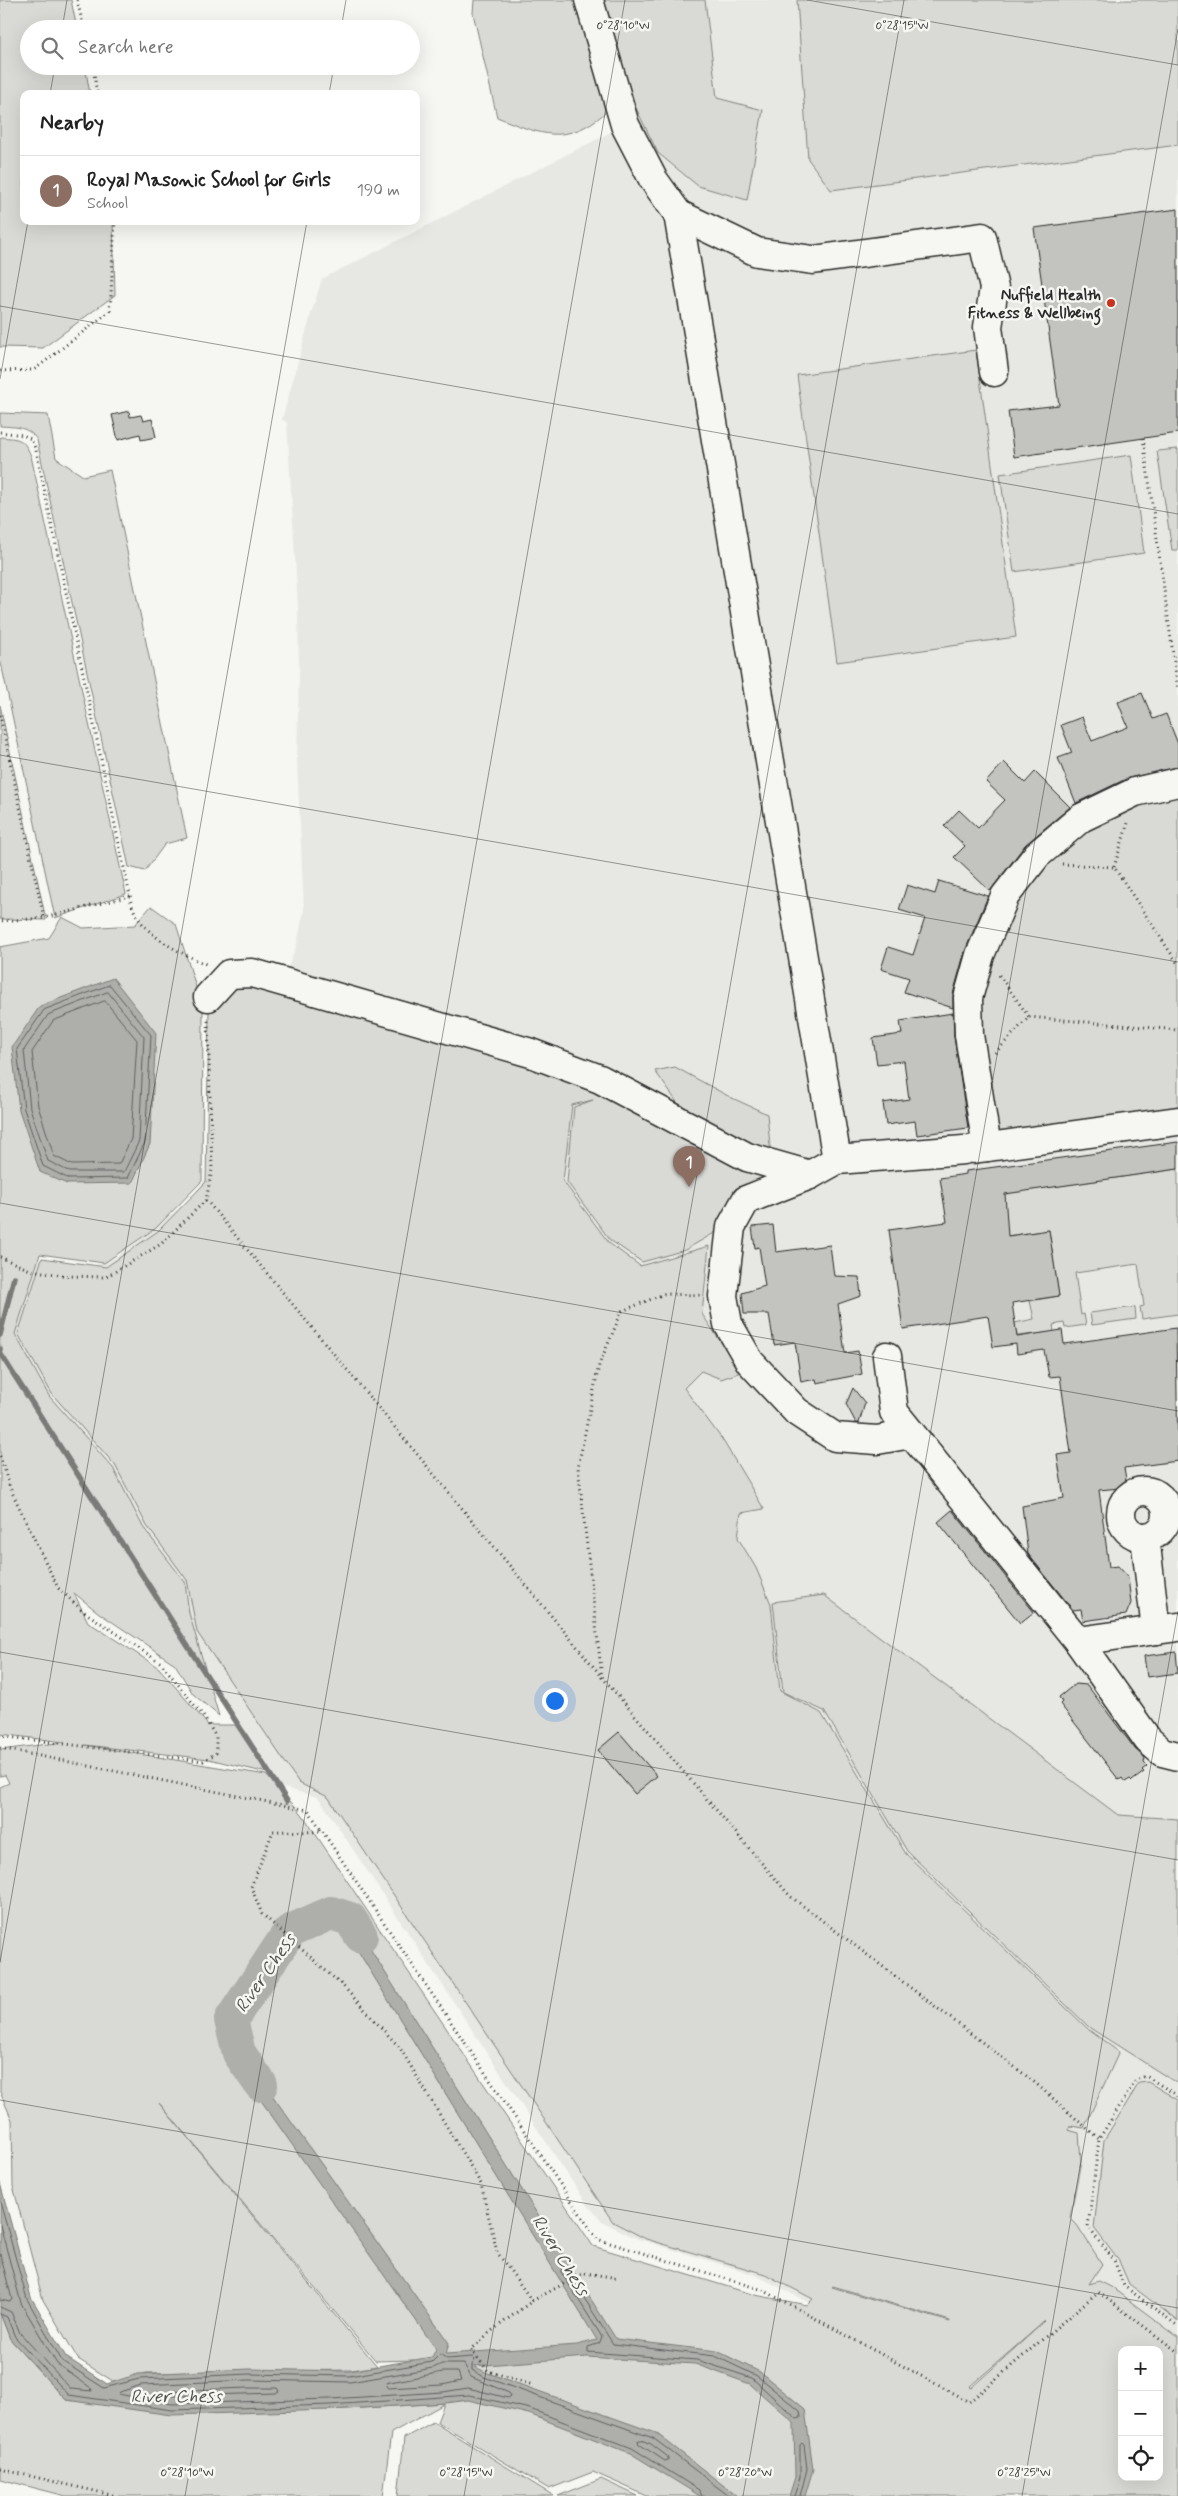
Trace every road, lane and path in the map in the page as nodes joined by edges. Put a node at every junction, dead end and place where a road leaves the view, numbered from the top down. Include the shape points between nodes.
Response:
1 (77, 0) edge
2 (589, 0) edge
3 (82, 20) edge
4 (94, 75) edge
5 (96, 90) edge
6 (678, 214) junction
7 (115, 225) edge
8 (0, 371) edge
9 (994, 372) dead end
10 (0, 432) edge
11 (1143, 438) dead end
12 (1178, 690) edge
13 (0, 714) edge
14 (1178, 782) edge
15 (1139, 791) junction
16 (1031, 862) junction
17 (1114, 867) junction
18 (130, 896) junction
19 (44, 918) junction
20 (0, 921) edge
21 (982, 952) junction
22 (1178, 964) edge
23 (229, 974) junction
24 (208, 997) joint
25 (1029, 1017) junction
26 (1178, 1030) edge
27 (975, 1073) junction
28 (1178, 1120) edge
29 (974, 1149) junction
30 (837, 1160) junction
31 (810, 1175) junction
32 (206, 1200) junction
33 (0, 1257) edge
34 (723, 1296) junction
35 (887, 1356) dead end
36 (911, 1434) junction
37 (0, 1456) edge
38 (1145, 1537) dead end
39 (1167, 1628) edge
40 (1078, 1641) junction
41 (602, 1678) junction
42 (0, 1736) edge
43 (0, 1748) edge
44 (1178, 1756) edge
45 (318, 1824) junction
46 (1178, 2096) edge
47 (1099, 2140) junction
48 (619, 2278) dead end
49 (532, 2300) junction
50 (1178, 2326) edge
51 (1178, 2352) edge
52 (533, 2385) dead end
53 (0, 2469) edge
54 (116, 2496) edge

1 - 3 path
2 - 6 lane via 625,125 653,179
4 - 5 path
6 - 9 lane via 757,252 813,260 982,237 994,288 988,327
6 - 30 lane
7 - 8 path via 110,311 34,370
10 - 18 path via 22,435 30,439 36,450
11 - 12 path
13 - 19 path
14 - 15 lane
15 - 16 lane via 1081,818
15 - 17 path
16 - 17 path
16 - 21 lane via 1005,896
17 - 22 path
18 - 19 path
18 - 23 path via 131,909 152,934
19 - 20 path
21 - 25 path
21 - 27 lane via 968,998
23 - 24 lane
23 - 31 lane via 252,974 531,1053 600,1079 747,1157
24 - 32 path via 212,1170
25 - 26 path
25 - 27 path
27 - 29 lane
28 - 29 lane
29 - 30 lane
30 - 31 lane
31 - 34 lane via 746,1200 730,1227
32 - 33 path via 160,1244 106,1277 30,1270
32 - 41 path
34 - 36 lane via 728,1324 750,1362 803,1416 835,1437 877,1440
34 - 41 path via 664,1294 622,1311 600,1366 578,1467
35 - 36 lane via 894,1412
36 - 40 lane
37 - 42 path via 10,1488 58,1588 83,1611 161,1664 204,1717 216,1737 216,1753 203,1761
38 - 39 lane
39 - 40 lane
40 - 44 lane via 1148,1740 1162,1752
41 - 47 path via 790,1896 1033,2081
43 - 45 path via 308,1810
45 - 49 path via 321,1832 273,1831 251,1887 262,1914 343,1986 400,2048 481,2184 497,2252
45 - 51 path via 597,2239 763,2290 969,2402 1098,2292
46 - 47 path via 1146,2076 1136,2080
47 - 50 path via 1088,2227 1114,2260 1124,2286
48 - 49 path via 584,2273
49 - 52 path via 471,2350 488,2371
53 - 54 path

